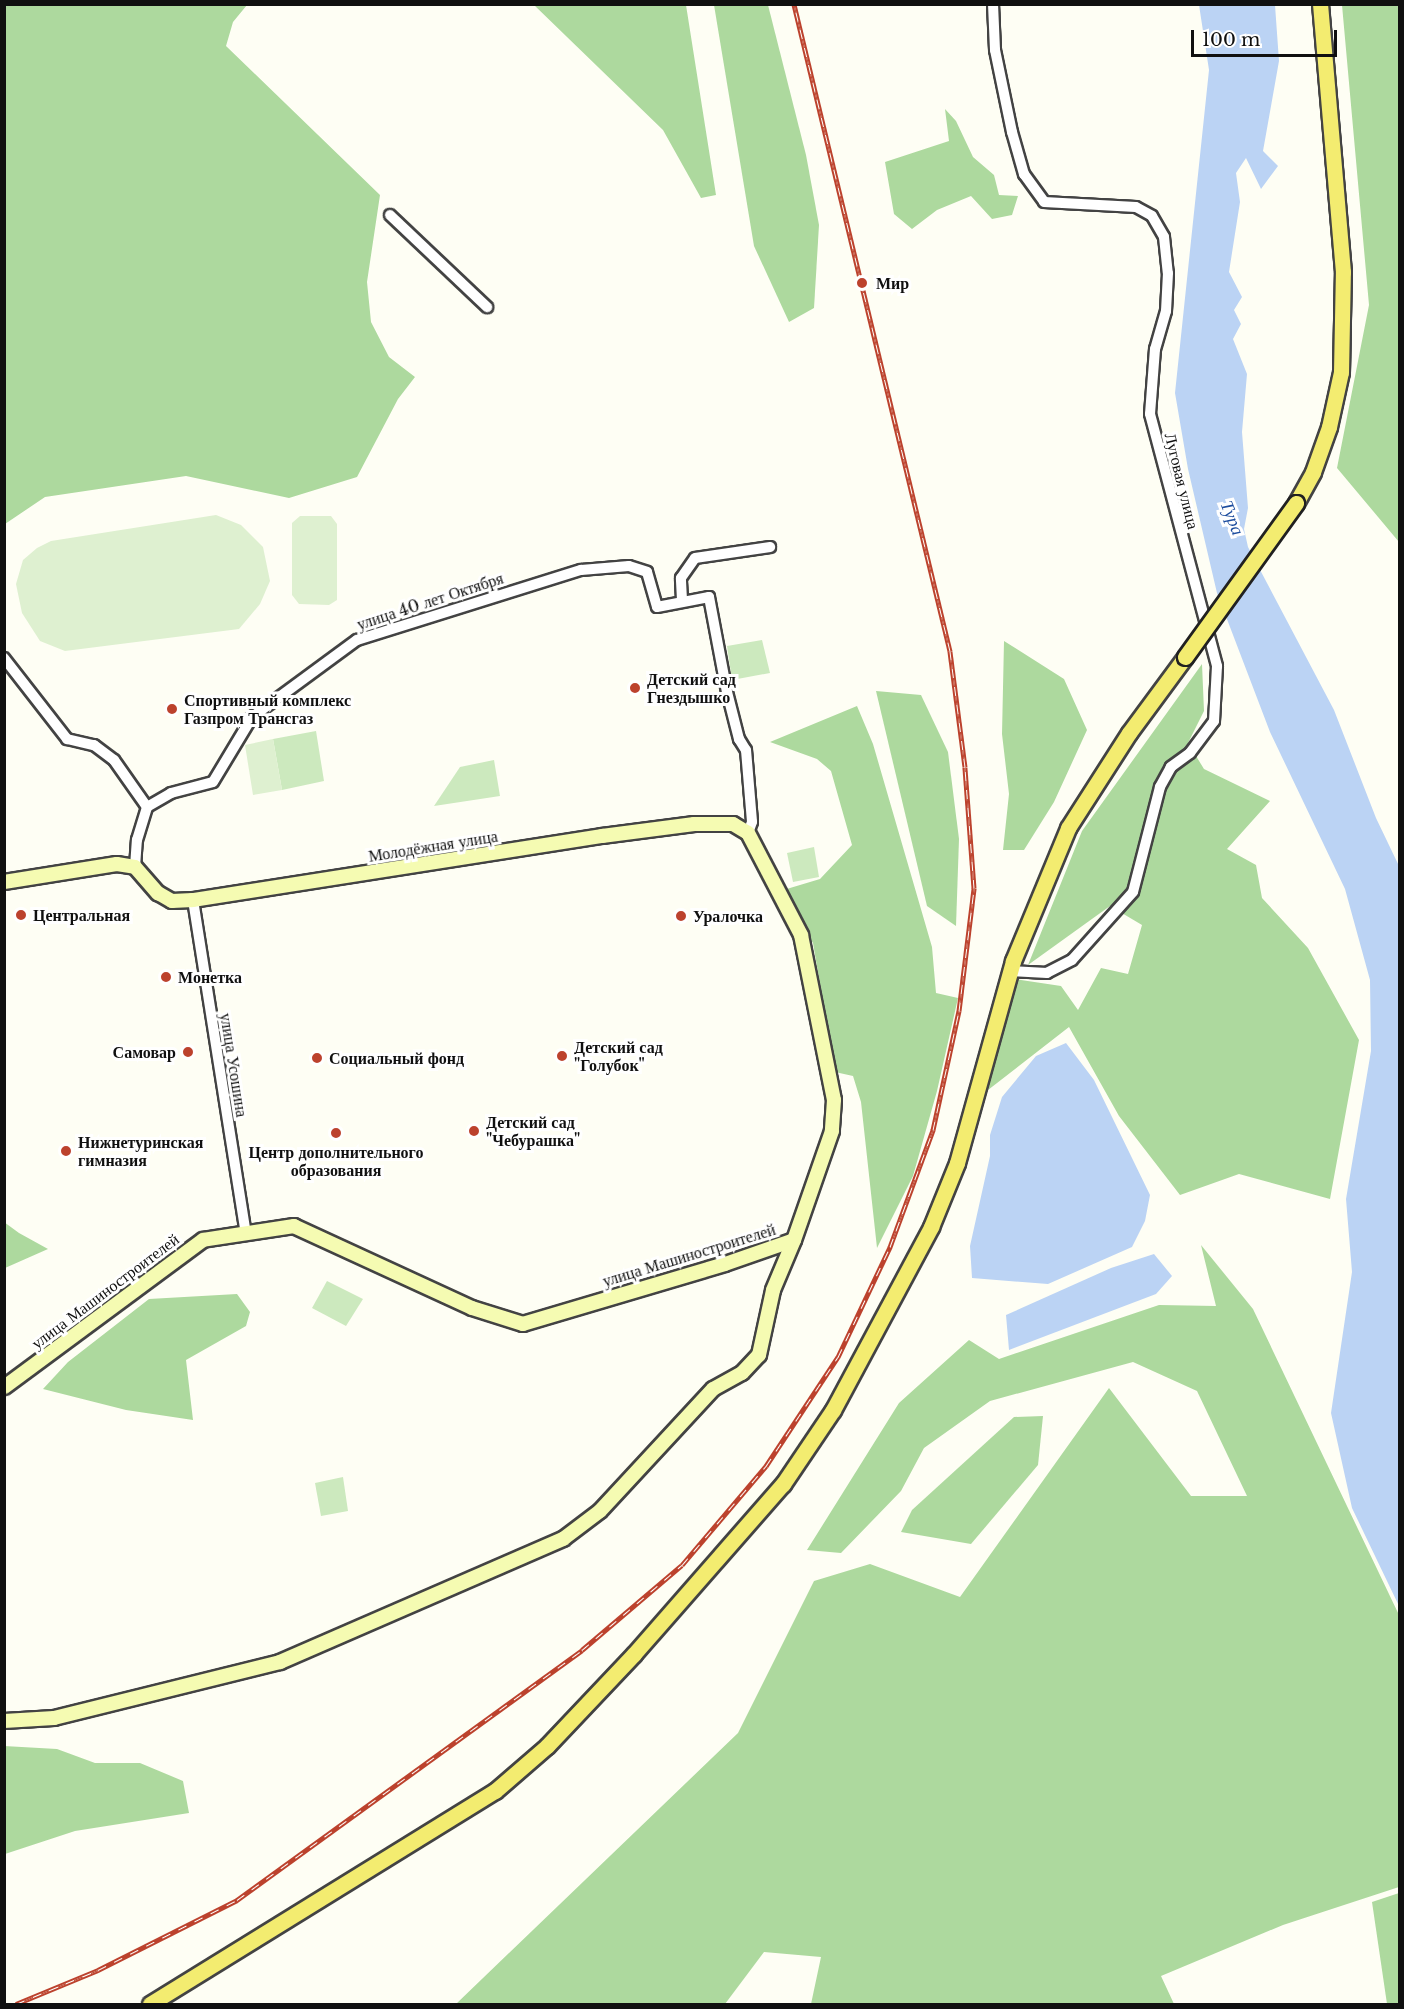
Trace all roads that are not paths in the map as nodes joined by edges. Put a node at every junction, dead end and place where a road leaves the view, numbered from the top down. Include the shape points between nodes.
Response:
1 (993, 4) edge
2 (1320, 4) edge
3 (390, 215) dead end
4 (487, 307) dead end
5 (770, 547) dead end
6 (682, 600) junction
7 (4, 658) edge
8 (10, 677) edge
9 (147, 807) junction
10 (748, 833) junction
11 (135, 867) junction
12 (4, 882) edge
13 (193, 900) junction
14 (1010, 971) junction
15 (246, 1234) junction
16 (794, 1240) junction
17 (4, 1387) edge
18 (4, 1721) edge
19 (150, 2004) edge

1 - 14 street, Луговая улица via 995,50 1012,132 1024,174 1044,202 1136,207 1152,216 1164,237 1168,273 1166,311 1155,348 1150,414 1217,666 1214,721 1190,753 1172,767 1160,787 1133,892 1072,960 1047,973
2 - 14 main road, bridge via 1343,272 1341,372 1329,427 1313,472 1296,503 1129,733 1068,828
3 - 4 street
5 - 6 street via 694,558 681,578
6 - 9 street, улица 40 лет Октября via 657,607 646,573 629,566 581,570 357,640 252,717 213,782 171,793
6 - 10 street via 709,597 727,692 739,739 746,750 752,822
7 - 8 street
8 - 9 street via 67,739 94,746 114,760
9 - 11 street via 137,840
10 - 13 street, Молодёжная улица via 733,824 694,824
10 - 16 street, улица Машиностроителей via 801,935 834,1100 832,1131
11 - 12 street via 117,864
11 - 13 street, Молодёжная улица via 158,893 172,901
13 - 15 street, улица Усошина
14 - 19 main road via 957,1163 931,1227 833,1410 783,1484 730,1548 547,1746 495,1791
15 - 16 street, улица Машиностроителей via 294,1226 472,1308 523,1324
15 - 17 street, улица Машиностроителей via 203,1240 184,1251
16 - 18 street via 773,1290 768,1329 759,1355 742,1373 713,1389 600,1511 564,1539 280,1662 54,1718

